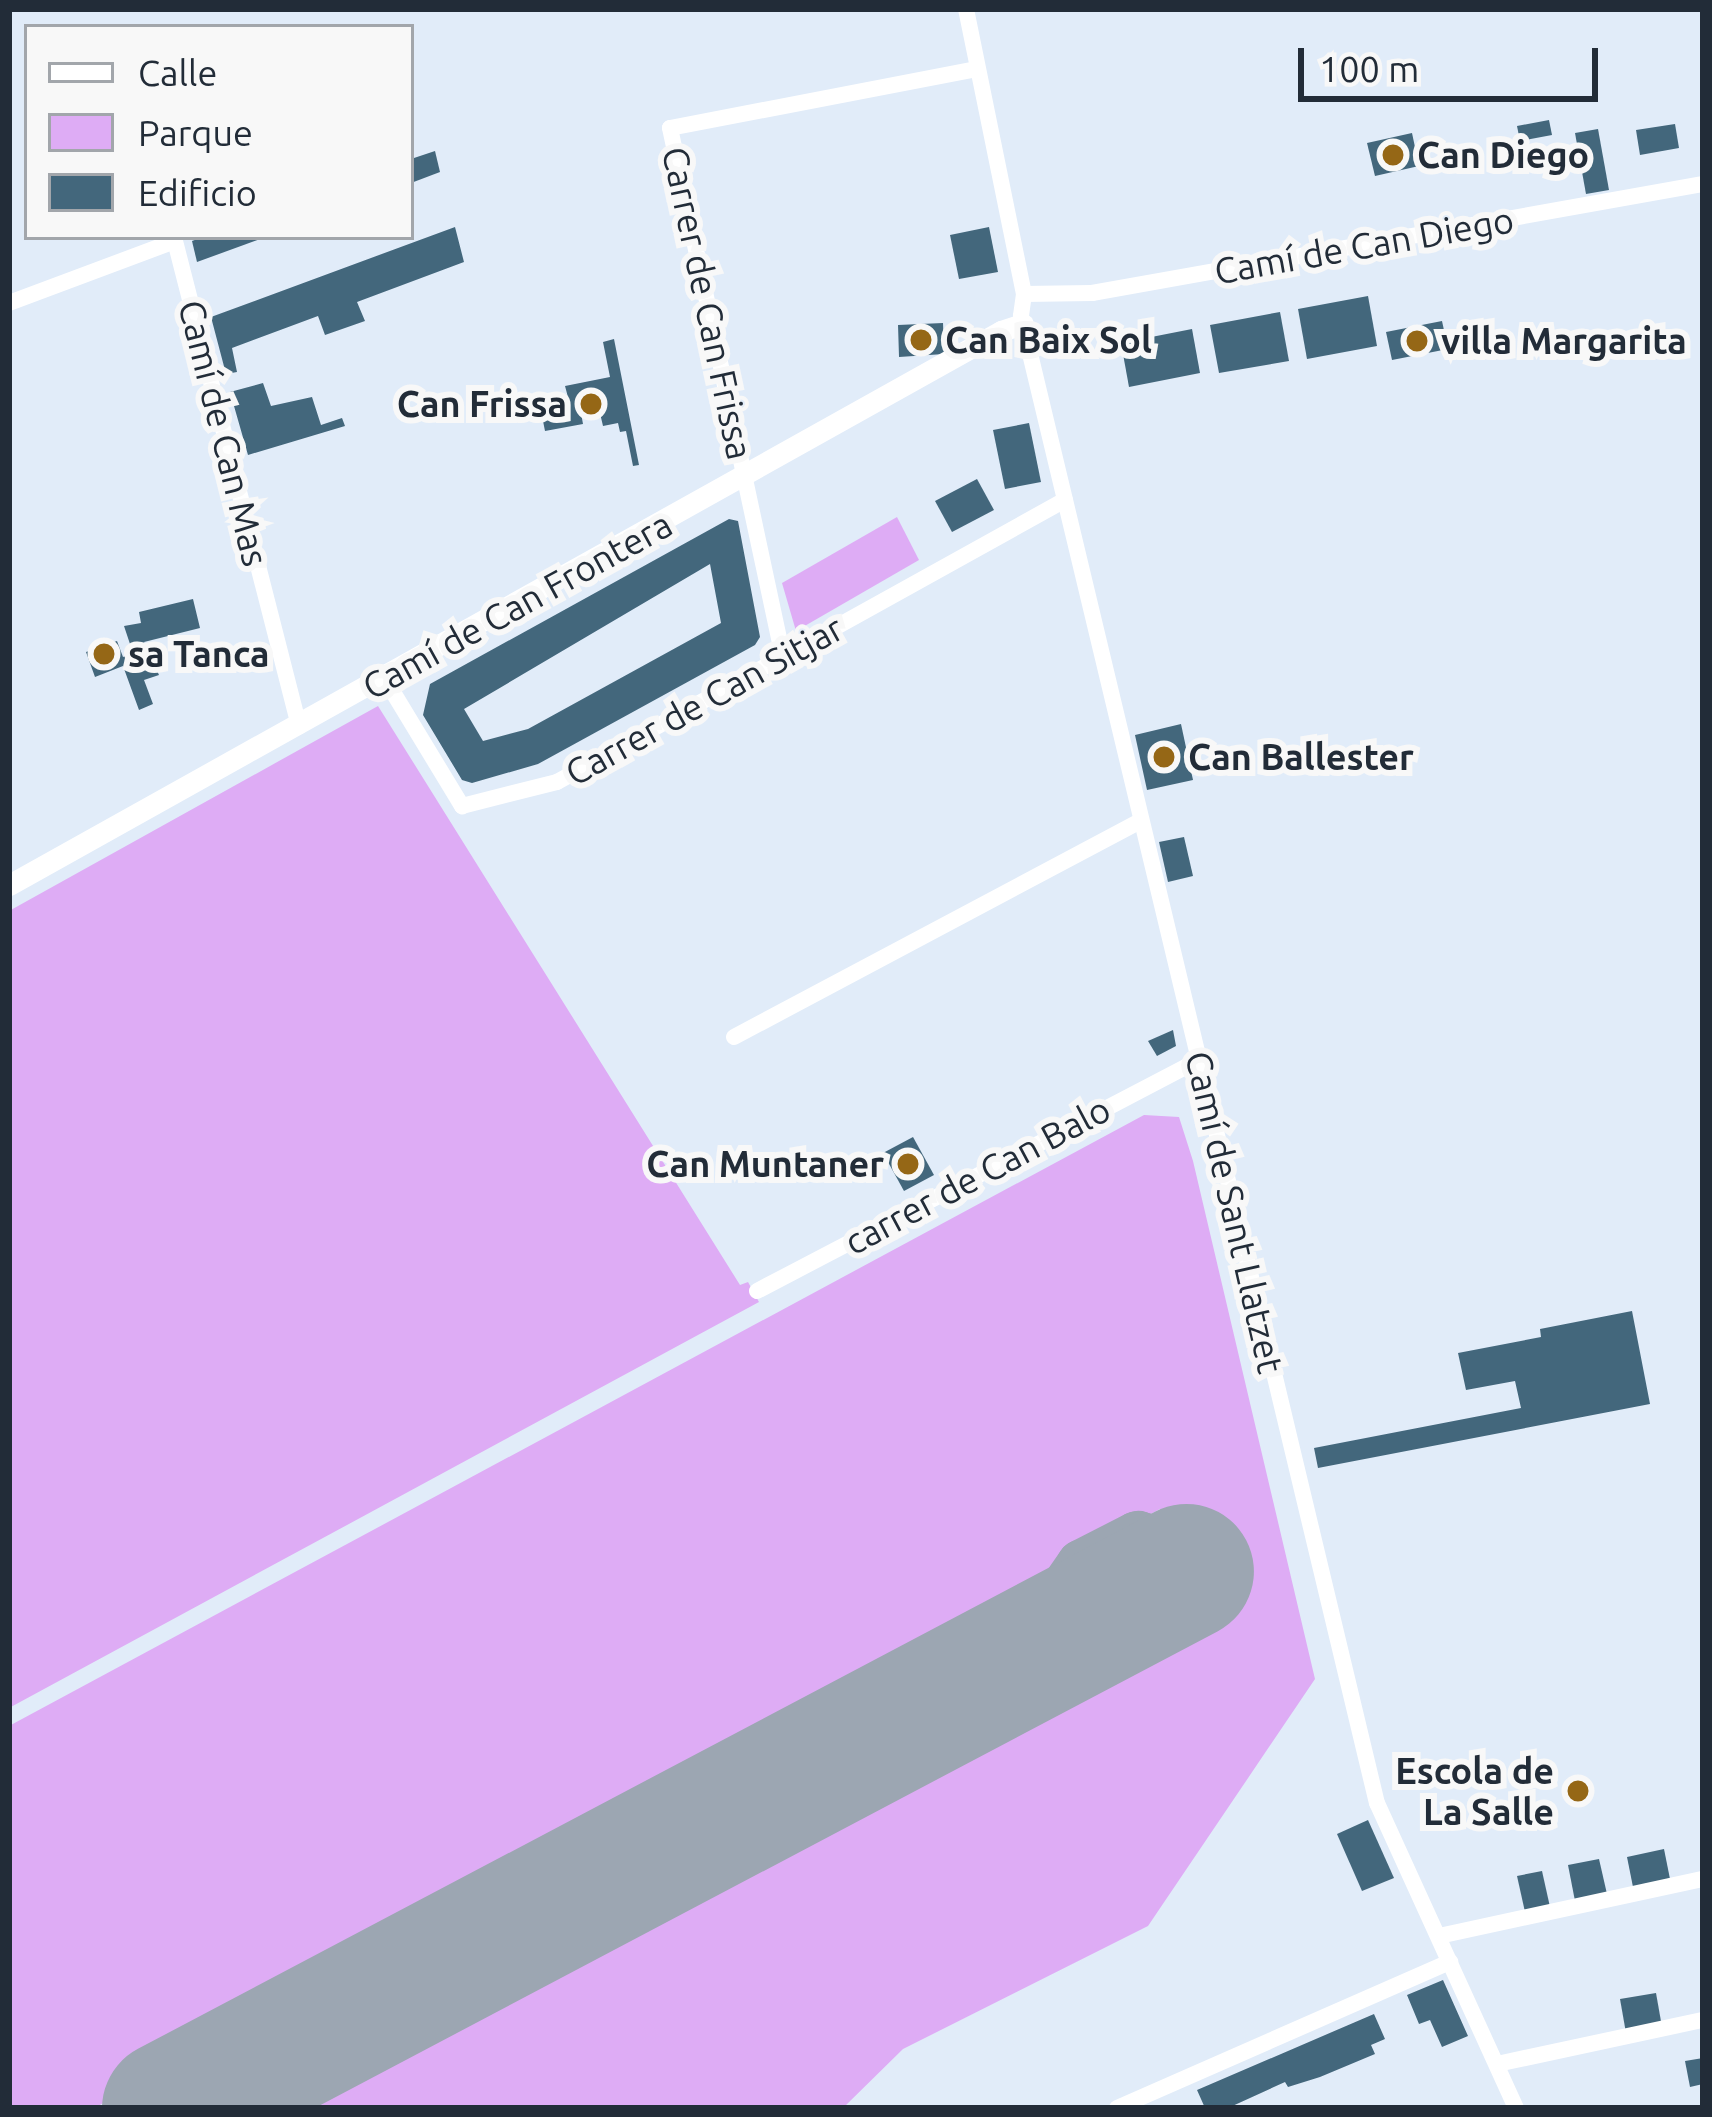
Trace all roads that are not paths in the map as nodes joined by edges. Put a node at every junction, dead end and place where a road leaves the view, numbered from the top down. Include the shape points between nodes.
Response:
1 (966, 9) edge
2 (977, 69) junction
3 (1703, 184) edge
4 (1024, 294) junction
5 (9, 303) edge
6 (1023, 324) junction
7 (746, 478) junction
8 (1065, 500) junction
9 (783, 657) junction
10 (385, 680) junction
11 (299, 726) junction
12 (1141, 820) junction
13 (9, 885) edge
14 (734, 1037) dead end
15 (1198, 1060) junction
16 (757, 1291) dead end
17 (1703, 1879) edge
18 (1438, 1936) junction
19 (1450, 1962) junction
20 (1703, 2020) edge
21 (1497, 2064) junction
22 (1117, 2108) edge
23 (1516, 2108) edge

1 - 2 street, Camí de Sant Llatzet
2 - 4 street, Camí de Sant Llatzet
2 - 7 street, Carrer de Can Frissa via 670,128
3 - 4 street, Camí de Can Diego via 1092,293
4 - 6 street, Camí de Sant Llatzet
5 - 11 street, Camí de Can Mas via 175,241
6 - 7 street, Camí de Can Frontera
6 - 8 street, Camí de Sant Llatzet
7 - 9 street, Carrer de Can Frissa
7 - 10 street, Camí de Can Frontera
8 - 9 street, Carrer de Can Sitjar
8 - 12 street, Camí de Sant Llatzet
9 - 10 street, Carrer de Can Sitjar via 557,782 462,806
10 - 11 street, Camí de Can Frontera
11 - 13 street, Camí de Can Frontera
12 - 14 street
12 - 15 street, Camí de Sant Llatzet
15 - 16 street, carrer de Can Balo
15 - 18 street, Camí de Sant Llatzet via 1377,1803
17 - 18 street
18 - 19 street, Camí de Sant Llatzet
19 - 21 street, Camí de Sant Llatzet
19 - 22 street
20 - 21 street
21 - 23 street, Camí de Sant Llatzet

